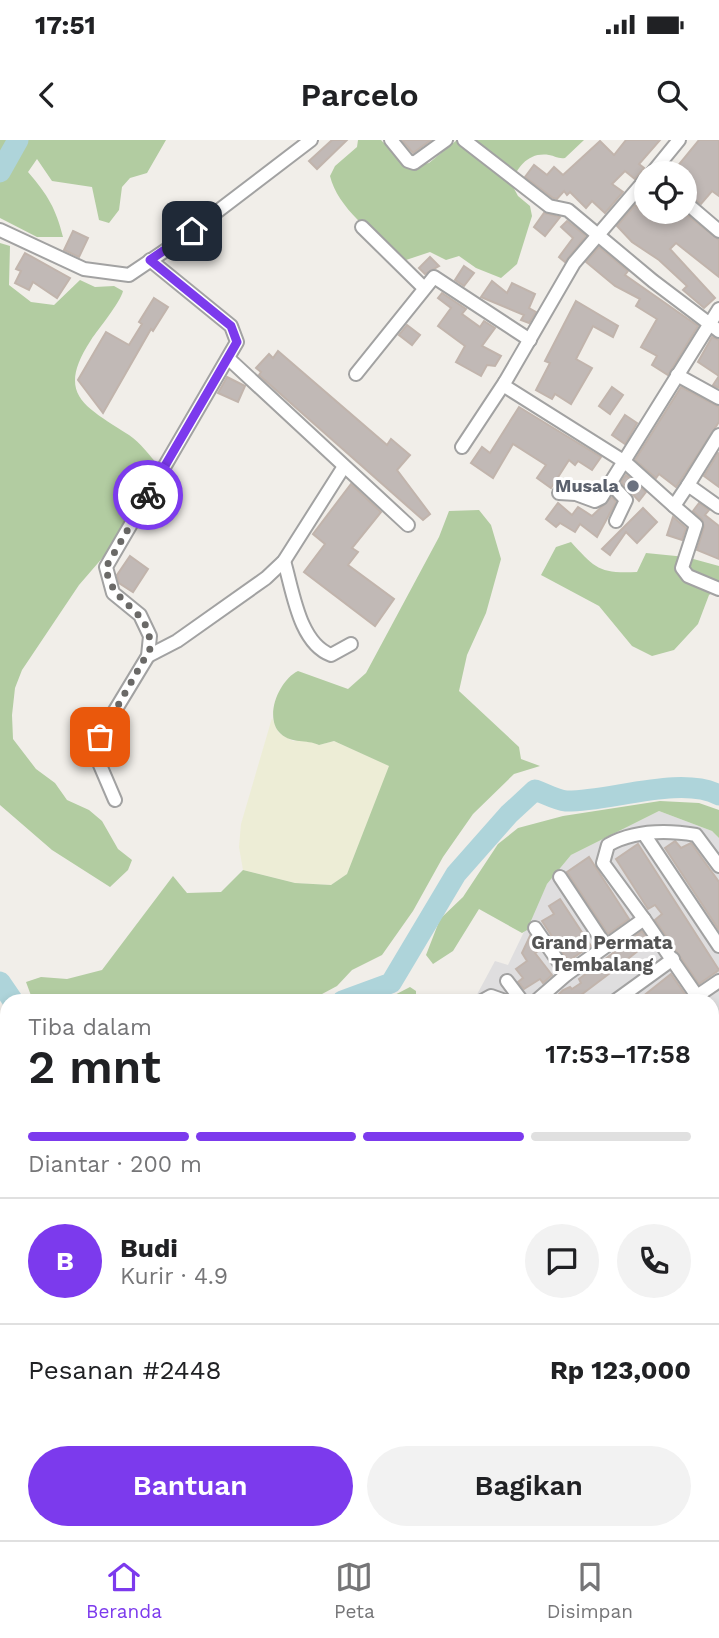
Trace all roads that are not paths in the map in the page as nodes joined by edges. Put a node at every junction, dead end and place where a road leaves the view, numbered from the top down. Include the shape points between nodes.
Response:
1 (312, 140) edge
2 (391, 140) edge
3 (446, 140) edge
4 (464, 140) edge
5 (679, 140) edge
6 (662, 161) edge
7 (634, 193) edge
8 (697, 212) edge
9 (362, 226) dead end
10 (0, 230) edge
11 (719, 230) edge
12 (597, 234) junction
13 (150, 260) junction
14 (424, 288) junction
15 (719, 309) edge
16 (714, 327) edge
17 (530, 340) junction
18 (229, 359) junction
19 (356, 374) dead end
20 (677, 375) junction
21 (505, 382) junction
22 (719, 398) edge
23 (719, 436) edge
24 (462, 447) dead end
25 (625, 462) junction
26 (343, 468) junction
27 (611, 484) junction
28 (688, 485) junction
29 (559, 493) dead end
30 (674, 506) junction
31 (719, 507) edge
32 (616, 521) dead end
33 (408, 525) dead end
34 (284, 561) junction
35 (719, 589) edge
36 (351, 644) dead end
37 (148, 656) junction
38 (115, 800) dead end
39 (644, 834) junction
40 (719, 866) edge
41 (561, 877) dead end
42 (644, 919) junction
43 (535, 928) dead end
44 (605, 946) junction
45 (719, 946) edge
46 (673, 959) junction
47 (567, 974) junction
48 (508, 981) dead end
49 (719, 981) edge
50 (517, 994) edge
51 (544, 994) edge
52 (625, 994) edge
53 (691, 994) edge
54 (701, 994) edge

1 - 13 street
2 - 3 street via 414,163
4 - 12 street via 549,206 568,210
5 - 6 street
7 - 12 street
8 - 11 street
9 - 14 street
10 - 13 street via 83,269 106,274 129,275
12 - 16 street
12 - 17 street via 574,263
13 - 18 street via 231,326 237,342
14 - 17 street via 434,277 439,278
14 - 19 street
15 - 16 street
16 - 20 street
17 - 21 street
18 - 26 street
18 - 37 street via 106,567 113,593 140,615 146,626
20 - 22 street
20 - 25 street
21 - 24 street
21 - 25 street via 510,392
23 - 28 street
25 - 27 street
25 - 30 street
26 - 33 street
26 - 34 street
27 - 29 street via 597,501
27 - 32 street via 626,500
28 - 30 street
28 - 31 street
30 - 35 street via 695,523 682,568 688,576
34 - 36 street via 305,630 320,650 331,655
34 - 37 street via 177,641
37 - 38 street via 100,737 97,758
39 - 40 street via 668,830 696,835
39 - 42 street via 622,837 608,845 603,863
39 - 45 street
41 - 44 street
42 - 44 street
42 - 46 street
43 - 47 street
44 - 47 street
46 - 52 street
46 - 53 street
47 - 51 street
48 - 50 street
49 - 54 street

